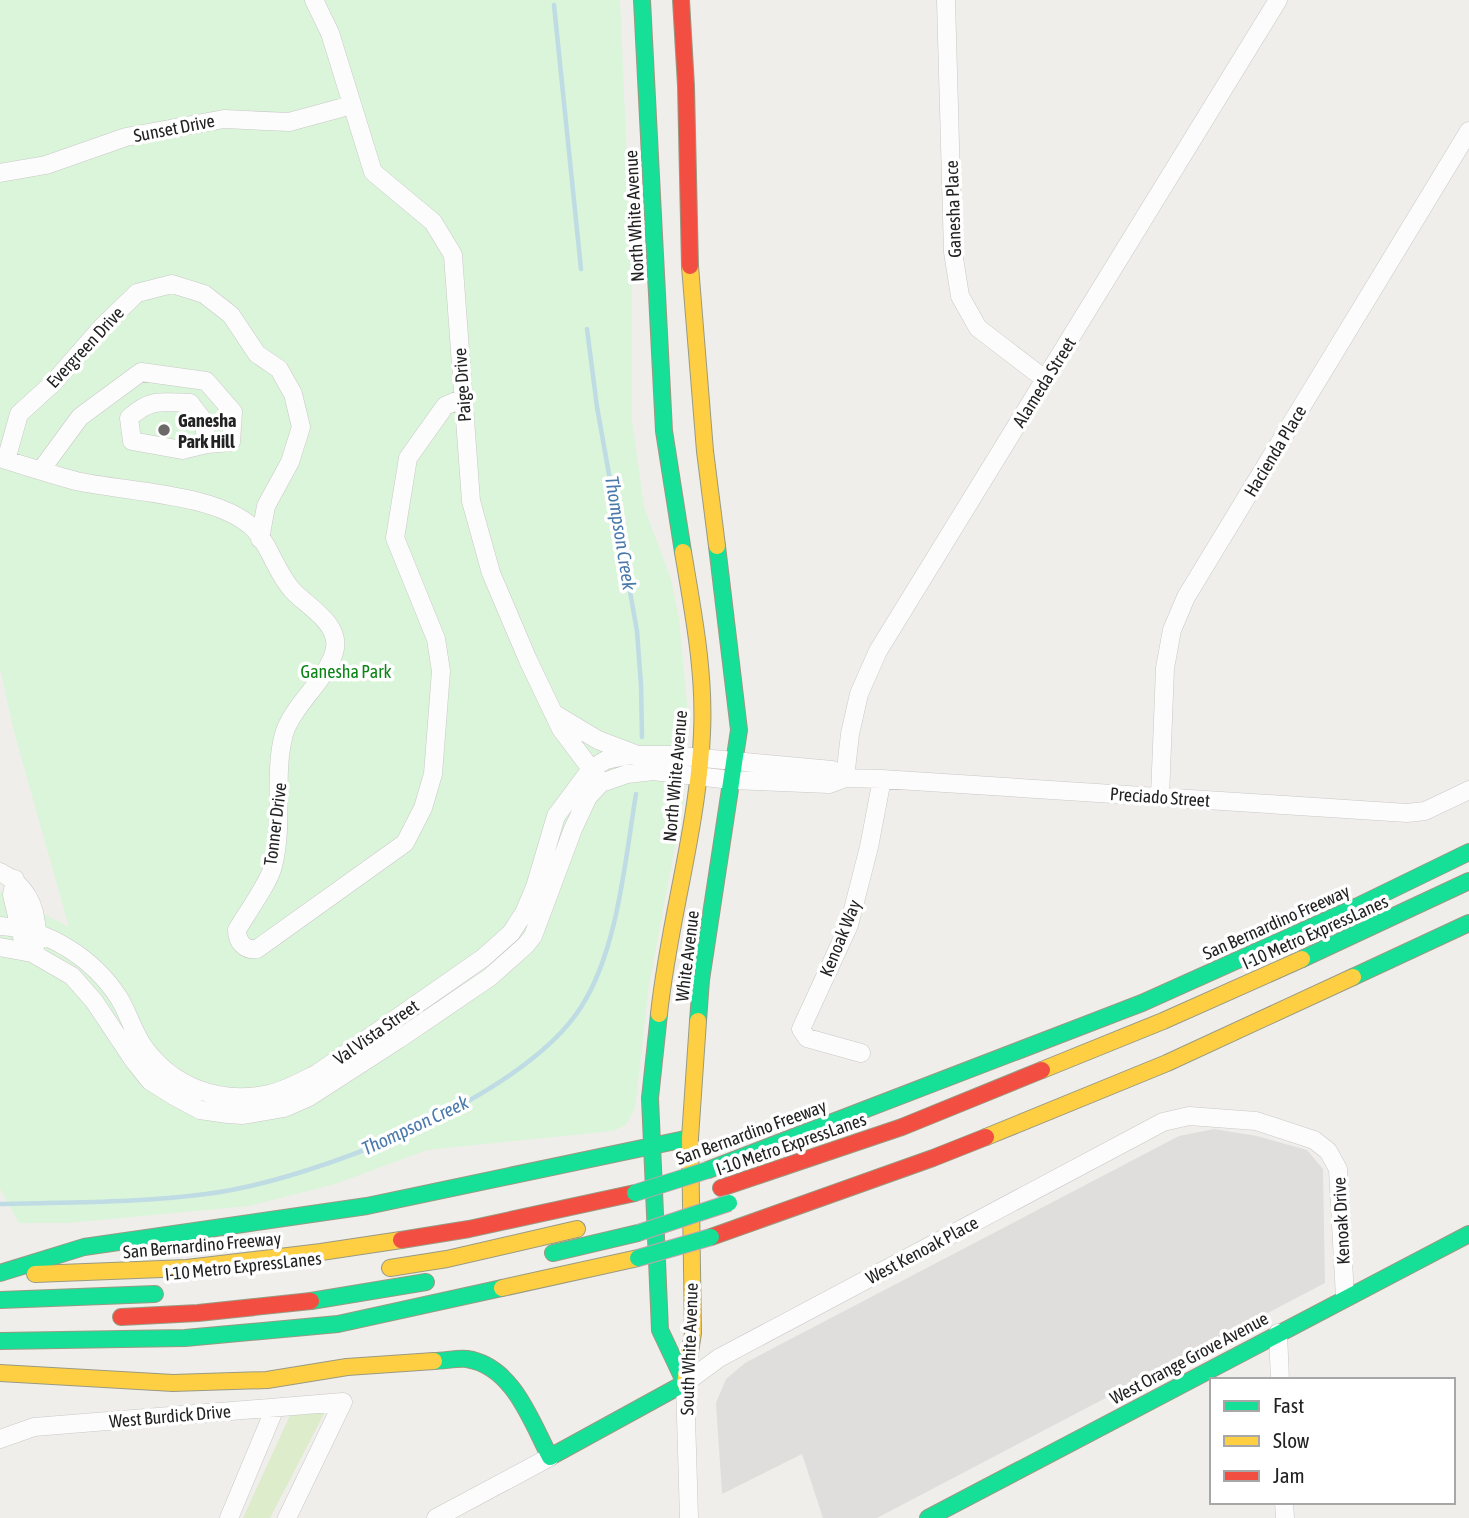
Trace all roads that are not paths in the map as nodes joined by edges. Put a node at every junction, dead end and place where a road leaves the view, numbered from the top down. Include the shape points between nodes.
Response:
1 (314, 0) edge
2 (642, 0) edge
3 (681, 0) edge
4 (946, 0) edge
5 (1278, 0) edge
6 (352, 105) junction
7 (1469, 131) edge
8 (1463, 157) edge
9 (0, 173) edge
10 (1045, 380) junction
11 (463, 398) junction
12 (206, 444) dead end
13 (3, 459) edge
14 (41, 470) junction
15 (260, 539) junction
16 (553, 713) junction
17 (638, 755) junction
18 (700, 759) junction
19 (734, 761) junction
20 (596, 776) junction
21 (698, 778) junction
22 (845, 778) junction
23 (882, 779) junction
24 (731, 780) junction
25 (1469, 790) edge
26 (1160, 797) junction
27 (1469, 852) edge
28 (7, 876) edge
29 (1469, 881) edge
30 (1469, 923) edge
31 (0, 926) edge
32 (29, 932) junction
33 (0, 947) edge
34 (28, 953) junction
35 (86, 962) junction
36 (72, 976) junction
37 (861, 1053) dead end
38 (1163, 1122) joint
39 (690, 1138) junction
40 (652, 1147) junction
41 (735, 1201) dead end
42 (637, 1214) dead end
43 (598, 1224) dead end
44 (1469, 1234) edge
45 (531, 1259) dead end
46 (372, 1271) dead end
47 (0, 1274) edge
48 (439, 1280) dead end
49 (177, 1292) dead end
50 (1345, 1297) junction
51 (0, 1300) edge
52 (108, 1317) dead end
53 (1278, 1333) junction
54 (0, 1341) edge
55 (0, 1373) edge
56 (1280, 1378) edge
57 (685, 1382) junction
58 (275, 1408) junction
59 (0, 1439) edge
60 (550, 1457) junction
61 (229, 1518) edge
62 (287, 1518) edge
63 (436, 1518) edge
64 (689, 1518) edge
65 (928, 1518) edge

1 - 6 street, Paige Drive via 330,33
2 - 18 main road, North White Avenue via 664,431 700,658
3 - 19 main road via 691,291 739,730
4 - 10 street, Ganesha Place via 953,252 960,296 978,328
5 - 10 street, Alameda Street
6 - 9 street, Sunset Drive via 289,122 223,119 126,137 46,165
6 - 11 street, Paige Drive via 373,172 433,222 453,255
7 - 8 street, Hacienda Place
8 - 26 street, Hacienda Place via 1185,597 1165,667
10 - 22 street, Alameda Street via 878,651 859,694
11 - 15 street, Tonner Drive via 445,406 408,458 395,538 436,639 441,671 433,774 423,808 405,843 251,950 237,938 237,930 273,868 285,733 335,648 326,623 291,589
11 - 16 street, Paige Drive via 471,501 491,573
12 - 14 street via 231,442 233,412 206,381 141,372 80,417
13 - 14 street, Tonner Drive
13 - 15 street, Evergreen Drive via 19,414 102,327 137,293 172,284 204,294 231,315 257,354 279,369 293,394 301,426 290,462 266,506
14 - 15 street, Tonner Drive via 77,481 189,498 238,517
16 - 17 street via 598,740
16 - 20 street, Paige Drive
17 - 18 street
17 - 20 street via 606,760
18 - 19 street, Preciado Street
18 - 21 main road, North White Avenue
19 - 22 street, Preciado Street via 832,770
19 - 24 main road
20 - 21 street via 653,771
20 - 35 street, Val Vista Street via 556,816 531,896 501,944 318,1073 289,1087 251,1096 214,1094 185,1085 156,1063 118,998
20 - 36 street, Val Vista Street via 526,945 490,977 399,1039 284,1108 228,1114 200,1110 174,1096 150,1081
21 - 24 street, Preciado Street
21 - 40 main road, North White Avenue via 665,958 650,1098
22 - 23 street, Preciado Street
22 - 24 street, Preciado Street via 829,784
23 - 26 street, Preciado Street
23 - 37 street, Kenoak Way via 849,925 801,1029 807,1038
24 - 39 main road, White Avenue via 701,980
25 - 26 street, Preciado Street via 1435,807 1408,813
27 - 47 main road, San Bernardino Freeway, bridge via 1143,1003 708,1170 635,1193 469,1229 321,1252 187,1268
28 - 32 street
29 - 42 main road, I-10 Metro ExpressLanes via 1163,1021 902,1127
30 - 54 main road, bridge via 1167,1063 933,1158 711,1237 638,1258 338,1324 185,1338
31 - 32 street, Val Vista Street
32 - 34 street
32 - 35 street, Val Vista Street via 69,948
33 - 34 street, Val Vista Street
34 - 36 street, Val Vista Street
35 - 36 street
38 - 50 street, Kenoak Drive via 1189,1116 1256,1121 1314,1140 1328,1151 1338,1169
38 - 57 street, West Kenoak Place via 719,1358
39 - 40 main road
39 - 57 main road, South White Avenue via 693,1334
40 - 47 main road via 367,1206 84,1247
40 - 57 main road, North White Avenue via 660,1330
41 - 45 main road, I-10 Metro ExpressLanes, bridge via 638,1233
43 - 46 main road via 447,1259
44 - 50 main road, West Orange Grove Avenue
48 - 52 main road via 272,1305
49 - 51 main road, I-10 Metro ExpressLanes
50 - 53 main road, West Orange Grove Avenue
53 - 56 street
53 - 65 main road, West Orange Grove Avenue
55 - 60 main road via 173,1383 267,1380 347,1367 467,1359 495,1369 511,1387
57 - 60 main road
57 - 64 street, South White Avenue
58 - 59 street, West Burdick Drive via 34,1427
58 - 61 street
58 - 62 street, West Burdick Drive via 343,1402
60 - 63 street

